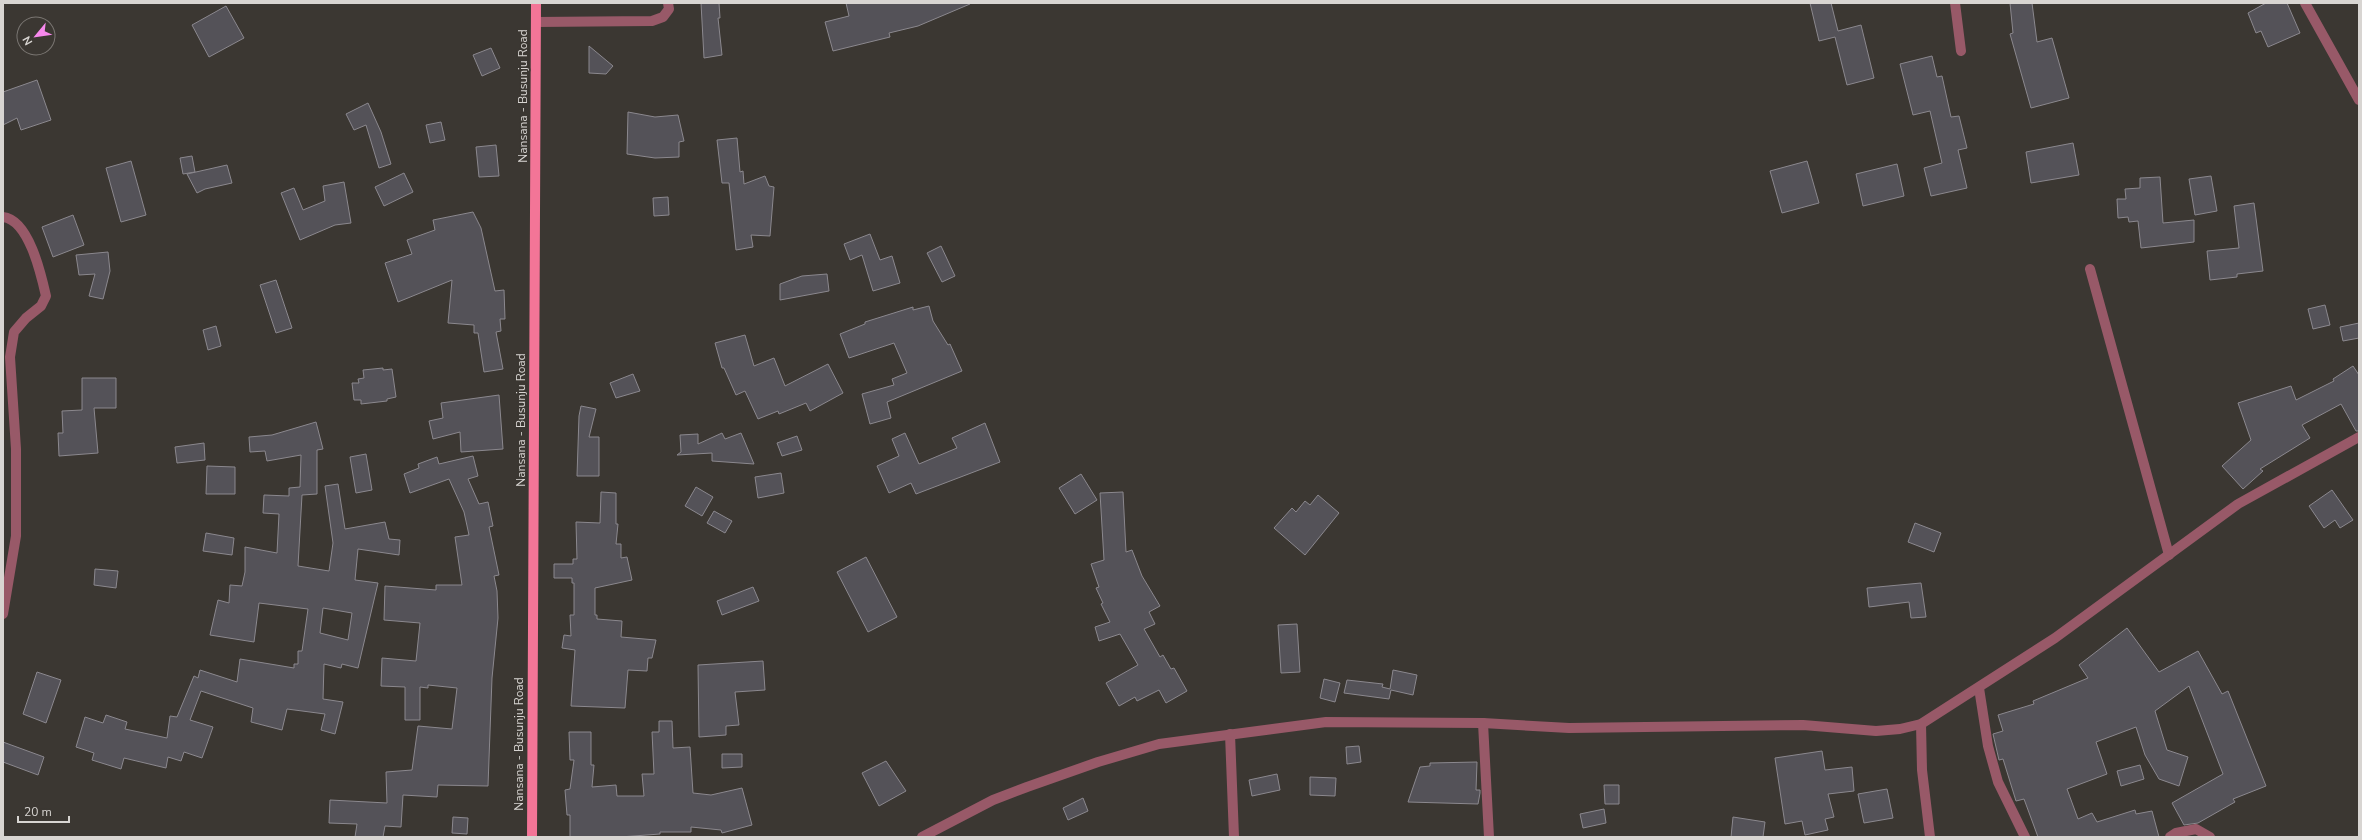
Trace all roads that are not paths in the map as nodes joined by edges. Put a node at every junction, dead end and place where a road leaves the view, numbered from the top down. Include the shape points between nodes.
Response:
1 (536, 3) edge
2 (668, 3) edge
3 (1955, 3) edge
4 (2305, 3) edge
5 (536, 22) junction
6 (1961, 51) dead end
7 (2359, 100) edge
8 (3, 216) edge
9 (2090, 269) dead end
10 (8, 402) edge
11 (2359, 437) edge
12 (2169, 555) junction
13 (3, 614) edge
14 (1979, 688) junction
15 (1483, 723) junction
16 (1921, 724) junction
17 (1230, 734) junction
18 (532, 837) edge
19 (922, 837) edge
20 (1234, 837) edge
21 (1489, 837) edge
22 (1930, 837) edge
23 (2025, 837) edge
24 (2170, 837) edge
25 (2210, 837) edge

1 - 5 main road, Nansana - Busunju Road
2 - 5 street via 669,9 663,18 652,21
3 - 6 street
4 - 7 street
5 - 18 main road, Nansana - Busunju Road
8 - 10 street via 11,218 25,231 46,296 41,306 14,332
9 - 12 street
10 - 13 street via 16,536
11 - 12 street via 2238,504
12 - 14 street via 2055,638
14 - 16 street
14 - 23 street via 1988,746 1998,782
15 - 16 street via 1569,728 1803,725 1876,730 1900,729
15 - 17 street via 1326,722
15 - 21 street
16 - 22 street via 1922,770
17 - 19 street via 1159,744 1098,762 993,800
17 - 20 street
24 - 25 street via 2176,833 2196,829

